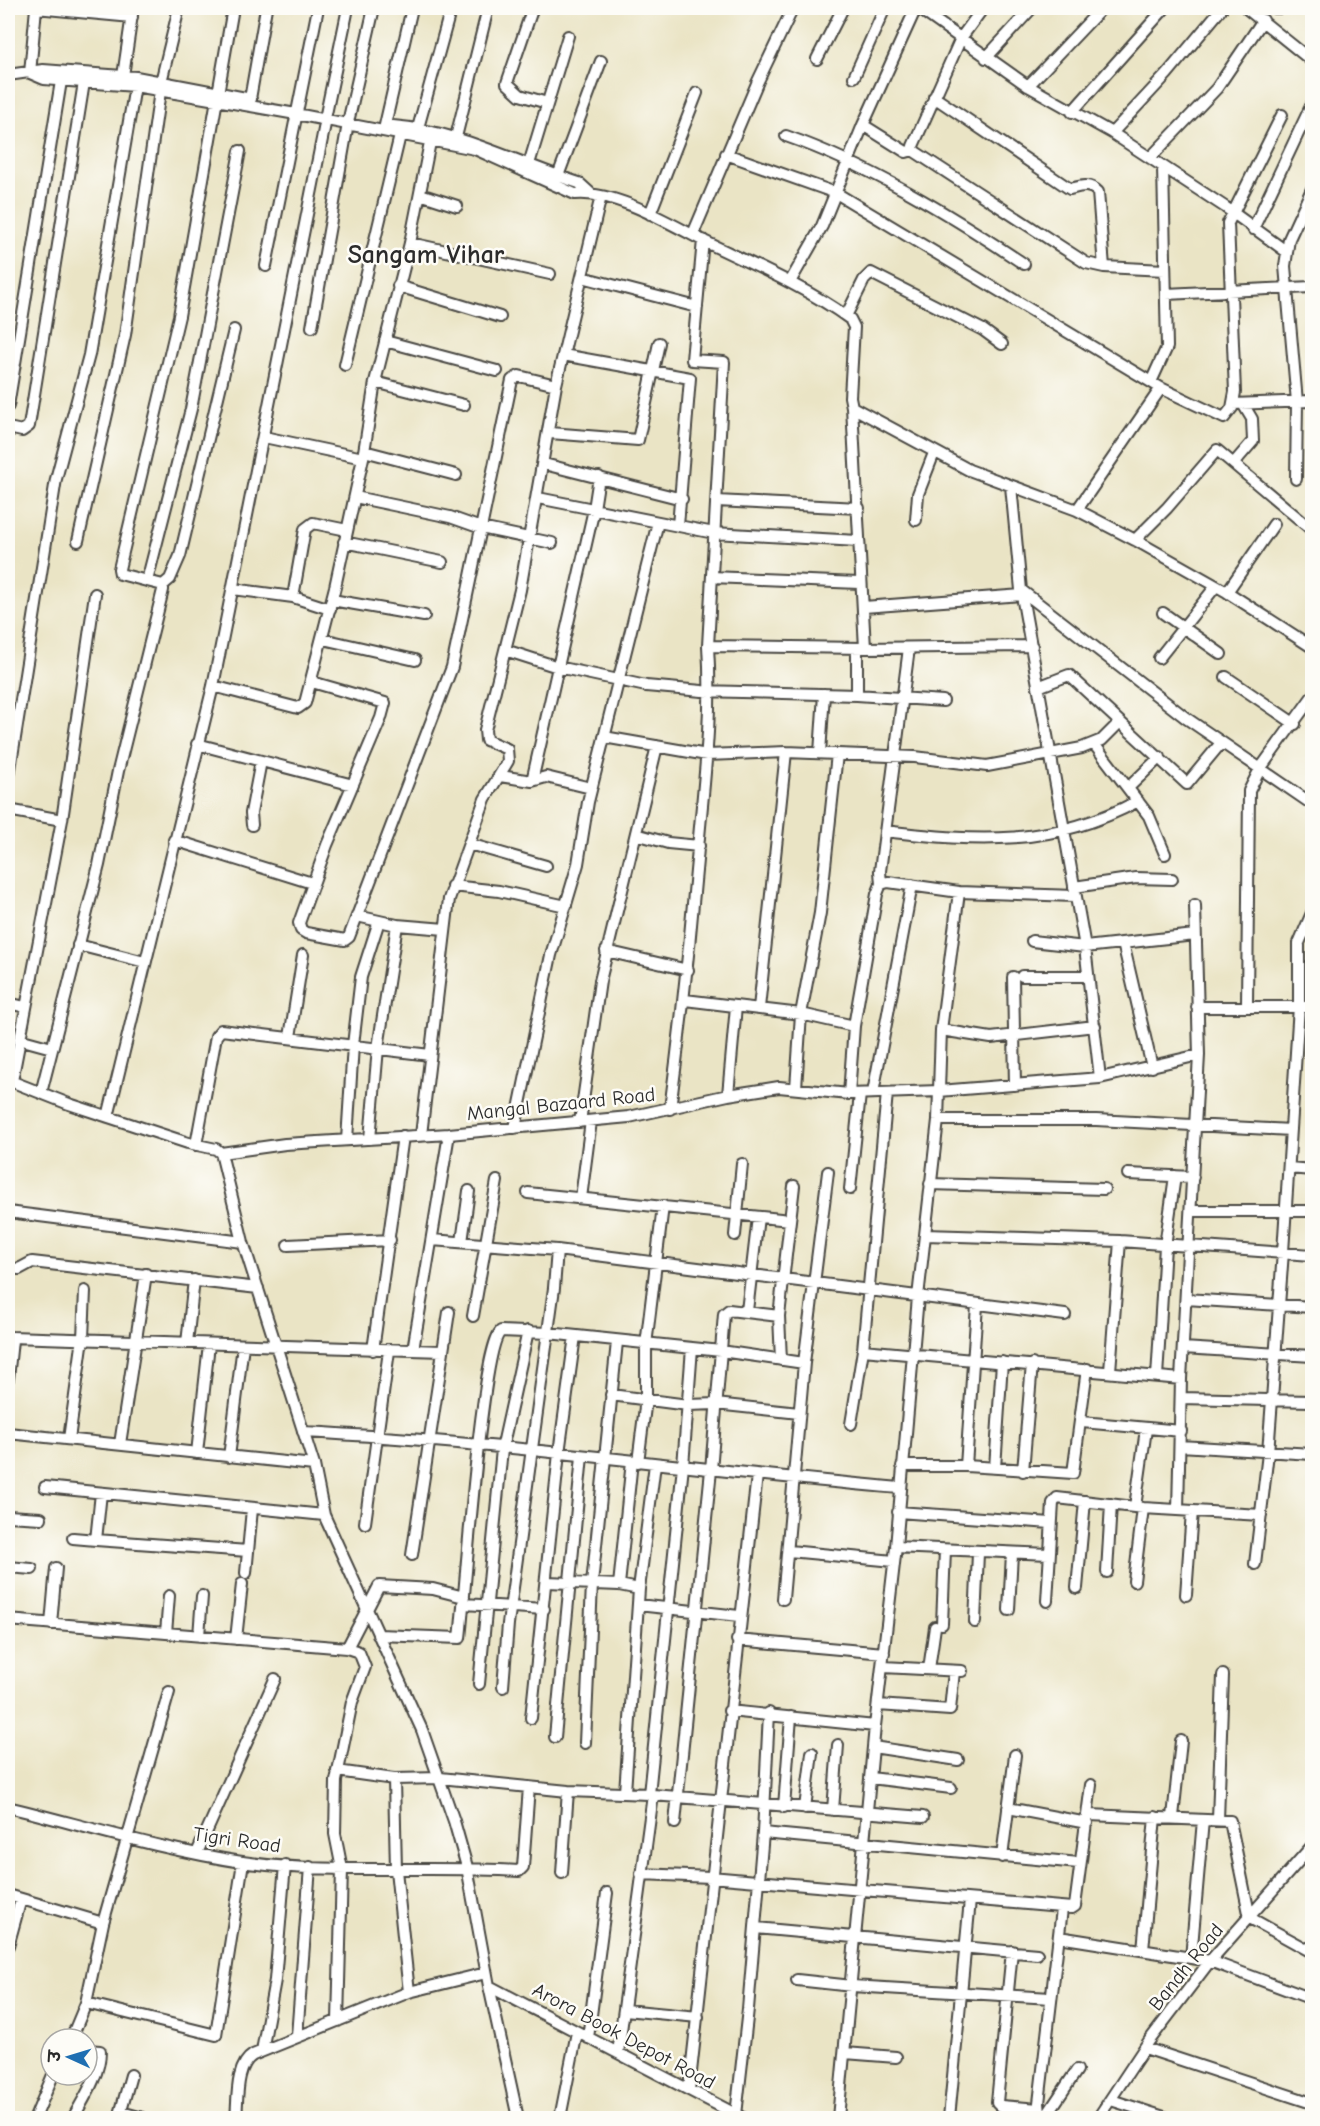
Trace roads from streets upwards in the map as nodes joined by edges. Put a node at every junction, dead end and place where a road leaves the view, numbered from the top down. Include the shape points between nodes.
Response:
1 (36, 8) edge
2 (179, 8) edge
3 (233, 8) edge
4 (266, 8) edge
5 (318, 8) edge
6 (348, 8) edge
7 (374, 8) edge
8 (412, 8) edge
9 (451, 8) edge
10 (488, 8) edge
11 (793, 8) edge
12 (843, 8) edge
13 (885, 8) edge
14 (919, 8) edge
15 (982, 8) edge
16 (1032, 8) edge
17 (1102, 8) edge
18 (1165, 8) edge
19 (1222, 8) edge
20 (1246, 8) edge
21 (1275, 8) edge
22 (1282, 8) edge
23 (532, 10) dead end
24 (132, 12) edge
25 (1263, 20) junction
26 (568, 36) dead end
27 (961, 38) junction
28 (986, 58) junction
29 (817, 59) dead end
30 (601, 61) dead end
31 (1312, 61) edge
32 (30, 73) junction
33 (8, 75) edge
34 (123, 76) junction
35 (62, 77) junction
36 (854, 77) dead end
37 (85, 78) junction
38 (135, 86) junction
39 (1028, 86) junction
40 (160, 87) junction
41 (697, 93) dead end
42 (218, 97) junction
43 (934, 97) junction
44 (250, 99) junction
45 (547, 102) junction
46 (1312, 104) edge
47 (296, 110) junction
48 (1072, 112) junction
49 (326, 116) junction
50 (1282, 116) dead end
51 (348, 122) junction
52 (863, 125) junction
53 (385, 126) junction
54 (418, 128) junction
55 (401, 130) junction
56 (1112, 133) junction
57 (432, 136) junction
58 (456, 136) junction
59 (786, 136) dead end
60 (913, 150) junction
61 (240, 151) dead end
62 (726, 154) junction
63 (1150, 158) junction
64 (848, 163) junction
65 (528, 164) junction
66 (1163, 168) junction
67 (558, 176) junction
68 (590, 193) junction
69 (836, 193) junction
70 (420, 194) junction
71 (1312, 194) edge
72 (601, 196) junction
73 (457, 206) dead end
74 (1232, 212) junction
75 (650, 214) junction
76 (1253, 229) junction
77 (693, 234) junction
78 (703, 240) junction
79 (410, 243) junction
80 (1287, 252) junction
81 (1024, 264) dead end
82 (266, 266) dead end
83 (1104, 267) junction
84 (1165, 270) junction
85 (550, 274) dead end
86 (582, 277) junction
87 (790, 282) junction
88 (398, 286) junction
89 (1312, 287) edge
90 (1287, 288) junction
91 (1229, 289) junction
92 (1166, 294) junction
93 (697, 307) junction
94 (846, 316) junction
95 (500, 317) dead end
96 (312, 327) dead end
97 (234, 330) dead end
98 (385, 341) junction
99 (659, 343) dead end
100 (1002, 344) dead end
101 (563, 355) junction
102 (692, 360) junction
103 (345, 365) dead end
104 (497, 371) dead end
105 (653, 371) junction
106 (690, 378) junction
107 (375, 382) junction
108 (556, 385) junction
109 (1156, 385) junction
110 (1312, 401) edge
111 (1297, 402) junction
112 (1238, 404) junction
113 (464, 405) dead end
114 (8, 406) edge
115 (852, 406) junction
116 (8, 428) edge
117 (550, 433) junction
118 (264, 437) junction
119 (934, 453) junction
120 (363, 455) junction
121 (544, 464) junction
122 (1234, 464) junction
123 (456, 475) dead end
124 (599, 477) junction
125 (1296, 479) dead end
126 (1011, 486) junction
127 (355, 497) junction
128 (537, 498) junction
129 (682, 499) junction
130 (717, 501) junction
131 (859, 507) junction
132 (594, 509) junction
133 (1077, 510) junction
134 (916, 520) dead end
135 (658, 522) junction
136 (1274, 524) dead end
137 (678, 526) junction
138 (481, 528) junction
139 (1312, 530) edge
140 (714, 533) junction
141 (346, 536) junction
142 (530, 538) junction
143 (1135, 540) junction
144 (78, 541) dead end
145 (858, 541) junction
146 (552, 543) dead end
147 (442, 561) dead end
148 (712, 577) junction
149 (147, 581) junction
150 (860, 583) junction
151 (163, 585) junction
152 (1216, 586) junction
153 (233, 589) junction
154 (1227, 592) junction
155 (1021, 593) junction
156 (95, 594) dead end
157 (292, 597) junction
158 (331, 604) junction
159 (864, 607) junction
160 (1163, 613) dead end
161 (424, 616) dead end
162 (1183, 628) junction
163 (323, 639) junction
164 (708, 646) junction
165 (1032, 646) junction
166 (1312, 647) edge
167 (861, 648) junction
168 (909, 648) junction
169 (505, 650) junction
170 (1221, 654) dead end
171 (1159, 658) dead end
172 (415, 660) dead end
173 (558, 668) junction
174 (1226, 677) dead end
175 (619, 678) junction
176 (312, 682) junction
177 (213, 686) junction
178 (1038, 687) junction
179 (711, 690) junction
180 (824, 694) junction
181 (857, 695) junction
182 (903, 698) junction
183 (943, 701) dead end
184 (1311, 703) edge
185 (1119, 723) junction
186 (1295, 724) junction
187 (604, 737) junction
188 (1221, 743) junction
189 (197, 744) junction
190 (1094, 744) junction
191 (657, 746) junction
192 (786, 752) junction
193 (820, 753) junction
194 (837, 754) junction
195 (707, 755) junction
196 (895, 756) junction
197 (1050, 756) junction
198 (1160, 758) junction
199 (261, 761) junction
200 (1260, 769) junction
201 (500, 776) junction
202 (532, 781) junction
203 (8, 782) edge
204 (353, 785) junction
205 (591, 788) junction
206 (1128, 788) junction
207 (1138, 801) junction
208 (1312, 804) edge
209 (8, 810) edge
210 (62, 820) junction
211 (252, 825) dead end
212 (1066, 830) junction
213 (885, 831) junction
214 (636, 834) junction
215 (174, 840) junction
216 (469, 844) junction
217 (699, 846) junction
218 (1165, 854) dead end
219 (546, 866) dead end
220 (1172, 879) dead end
221 (312, 883) junction
222 (881, 884) junction
223 (912, 885) junction
224 (452, 886) junction
225 (958, 892) junction
226 (1075, 892) junction
227 (1195, 905) dead end
228 (566, 906) junction
229 (1312, 913) edge
230 (357, 916) junction
231 (379, 921) junction
232 (397, 925) junction
233 (445, 929) junction
234 (1195, 935) junction
235 (1032, 941) dead end
236 (1123, 943) junction
237 (78, 945) junction
238 (1085, 947) junction
239 (606, 951) junction
240 (303, 955) dead end
241 (145, 962) junction
242 (688, 970) junction
243 (1088, 976) junction
244 (685, 1000) junction
245 (8, 1003) edge
246 (1247, 1005) junction
247 (736, 1006) junction
248 (1299, 1006) junction
249 (25, 1007) junction
250 (1197, 1007) junction
251 (1312, 1007) edge
252 (759, 1008) junction
253 (801, 1014) junction
254 (854, 1026) junction
255 (1095, 1026) junction
256 (941, 1030) junction
257 (1012, 1036) junction
258 (290, 1037) junction
259 (19, 1039) junction
260 (352, 1045) junction
261 (52, 1048) junction
262 (378, 1048) junction
263 (430, 1055) junction
264 (1199, 1055) junction
265 (1152, 1067) junction
266 (1100, 1078) junction
267 (10, 1080) edge
268 (1015, 1085) junction
269 (796, 1088) junction
270 (939, 1091) junction
271 (41, 1093) junction
272 (873, 1093) junction
273 (887, 1093) junction
274 (854, 1094) junction
275 (728, 1095) junction
276 (669, 1109) junction
277 (108, 1117) junction
278 (938, 1120) junction
279 (585, 1121) junction
280 (1196, 1124) junction
281 (515, 1128) junction
282 (1291, 1130) junction
283 (450, 1134) junction
284 (421, 1135) junction
285 (403, 1136) junction
286 (370, 1139) junction
287 (346, 1140) junction
288 (196, 1145) junction
289 (221, 1153) junction
290 (742, 1164) dead end
291 (1289, 1168) junction
292 (1312, 1170) edge
293 (828, 1172) dead end
294 (1128, 1174) dead end
295 (1175, 1176) junction
296 (1192, 1177) junction
297 (497, 1181) dead end
298 (930, 1184) junction
299 (794, 1186) dead end
300 (850, 1189) dead end
301 (1104, 1189) dead end
302 (469, 1191) dead end
303 (528, 1193) dead end
304 (581, 1198) junction
305 (663, 1206) junction
306 (1286, 1209) junction
307 (1191, 1211) junction
308 (1312, 1211) edge
309 (8, 1212) edge
310 (738, 1215) junction
311 (758, 1217) junction
312 (790, 1220) junction
313 (735, 1235) dead end
314 (925, 1235) junction
315 (390, 1240) junction
316 (432, 1240) junction
317 (1120, 1241) junction
318 (243, 1242) junction
319 (462, 1242) junction
320 (288, 1245) dead end
321 (488, 1245) junction
322 (1165, 1246) junction
323 (1189, 1247) junction
324 (557, 1250) junction
325 (1283, 1252) junction
326 (1312, 1254) edge
327 (656, 1264) junction
328 (8, 1268) edge
329 (146, 1274) junction
330 (750, 1276) junction
331 (194, 1280) junction
332 (783, 1281) junction
333 (815, 1285) junction
334 (258, 1288) junction
335 (868, 1291) junction
336 (85, 1292) dead end
337 (918, 1297) junction
338 (1186, 1299) junction
339 (1279, 1304) junction
340 (977, 1305) junction
341 (1312, 1307) edge
342 (747, 1311) junction
343 (449, 1312) dead end
344 (1065, 1315) dead end
345 (473, 1316) dead end
346 (779, 1316) junction
347 (528, 1331) junction
348 (548, 1333) junction
349 (9, 1336) edge
350 (575, 1336) junction
351 (83, 1338) junction
352 (135, 1341) junction
353 (617, 1342) junction
354 (187, 1343) junction
355 (209, 1344) junction
356 (243, 1345) junction
357 (646, 1345) junction
358 (277, 1347) junction
359 (692, 1348) junction
360 (1184, 1348) junction
361 (373, 1350) junction
362 (413, 1350) junction
363 (863, 1350) junction
364 (389, 1351) junction
365 (443, 1351) junction
366 (721, 1351) junction
367 (1276, 1354) junction
368 (914, 1355) junction
369 (1312, 1356) edge
370 (974, 1359) junction
371 (781, 1360) junction
372 (1002, 1362) junction
373 (804, 1364) junction
374 (1032, 1364) junction
375 (1088, 1369) junction
376 (1110, 1371) junction
377 (1157, 1377) junction
378 (1181, 1378) junction
379 (8, 1379) edge
380 (611, 1395) junction
381 (1181, 1398) junction
382 (646, 1399) junction
383 (1272, 1399) junction
384 (1312, 1401) edge
385 (716, 1404) junction
386 (688, 1405) junction
387 (799, 1413) junction
388 (1082, 1422) junction
389 (851, 1424) dead end
390 (1146, 1429) junction
391 (1181, 1431) junction
392 (303, 1432) junction
393 (8, 1433) edge
394 (377, 1436) junction
395 (69, 1439) junction
396 (427, 1442) junction
397 (120, 1444) junction
398 (1180, 1446) junction
399 (478, 1447) junction
400 (502, 1449) junction
401 (531, 1452) junction
402 (197, 1453) junction
403 (559, 1453) junction
404 (1268, 1453) junction
405 (1312, 1454) edge
406 (229, 1456) junction
407 (582, 1456) junction
408 (603, 1459) junction
409 (635, 1462) junction
410 (655, 1464) junction
411 (314, 1465) junction
412 (683, 1466) junction
413 (902, 1466) junction
414 (966, 1466) junction
415 (995, 1468) junction
416 (711, 1470) junction
417 (1023, 1471) junction
418 (757, 1474) junction
419 (796, 1479) junction
420 (45, 1487) dead end
421 (900, 1488) junction
422 (101, 1493) junction
423 (1084, 1501) junction
424 (1111, 1504) junction
425 (1139, 1507) junction
426 (252, 1509) junction
427 (1178, 1510) junction
428 (1192, 1511) junction
429 (898, 1512) junction
430 (324, 1515) junction
431 (1261, 1515) junction
432 (8, 1516) edge
433 (41, 1518) dead end
434 (365, 1523) dead end
435 (1051, 1523) junction
436 (73, 1538) dead end
437 (96, 1540) junction
438 (896, 1547) junction
439 (945, 1550) junction
440 (248, 1551) junction
441 (789, 1551) junction
442 (978, 1552) junction
443 (1012, 1553) junction
444 (1049, 1554) junction
445 (412, 1555) dead end
446 (894, 1561) junction
447 (1255, 1564) dead end
448 (8, 1567) edge
449 (56, 1568) dead end
450 (32, 1569) dead end
451 (1107, 1572) dead end
452 (1134, 1581) dead end
453 (547, 1582) junction
454 (570, 1583) junction
455 (592, 1584) junction
456 (619, 1585) junction
457 (639, 1588) junction
458 (1077, 1588) dead end
459 (1186, 1595) dead end
460 (169, 1596) dead end
461 (202, 1596) dead end
462 (783, 1599) dead end
463 (464, 1600) junction
464 (1047, 1601) dead end
465 (638, 1605) junction
466 (486, 1606) junction
467 (668, 1607) junction
468 (511, 1608) junction
469 (544, 1609) junction
470 (695, 1610) junction
471 (1010, 1610) dead end
472 (366, 1612) junction
473 (740, 1616) junction
474 (8, 1620) edge
475 (975, 1622) dead end
476 (51, 1624) junction
477 (166, 1633) junction
478 (378, 1635) junction
479 (199, 1636) junction
480 (236, 1639) junction
481 (737, 1640) junction
482 (347, 1648) junction
483 (884, 1653) junction
484 (883, 1667) junction
485 (929, 1669) junction
486 (1223, 1675) dead end
487 (275, 1679) dead end
488 (478, 1684) dead end
489 (503, 1687) dead end
490 (170, 1692) dead end
491 (878, 1705) junction
492 (729, 1711) junction
493 (769, 1713) junction
494 (791, 1717) junction
495 (531, 1718) dead end
496 (875, 1726) junction
497 (555, 1737) dead end
498 (1180, 1741) dead end
499 (585, 1743) dead end
500 (838, 1745) dead end
501 (873, 1747) junction
502 (812, 1753) dead end
503 (1015, 1755) dead end
504 (958, 1760) dead end
505 (337, 1771) junction
506 (440, 1778) junction
507 (871, 1778) junction
508 (394, 1779) junction
509 (1091, 1785) dead end
510 (529, 1787) junction
511 (951, 1788) dead end
512 (568, 1791) junction
513 (625, 1792) junction
514 (651, 1794) junction
515 (677, 1797) junction
516 (719, 1798) junction
517 (764, 1805) junction
518 (8, 1807) edge
519 (784, 1807) junction
520 (805, 1808) junction
521 (1008, 1808) junction
522 (833, 1810) junction
523 (867, 1813) junction
524 (922, 1817) dead end
525 (1155, 1817) junction
526 (1173, 1817) junction
527 (1088, 1819) junction
528 (1203, 1820) junction
529 (1218, 1820) junction
530 (675, 1823) dead end
531 (763, 1833) junction
532 (128, 1838) junction
533 (865, 1845) junction
534 (1312, 1846) edge
535 (197, 1853) junction
536 (1002, 1857) junction
537 (243, 1862) junction
538 (1079, 1863) junction
539 (285, 1865) junction
540 (310, 1867) junction
541 (467, 1867) junction
542 (342, 1869) junction
543 (396, 1870) junction
544 (562, 1873) dead end
545 (641, 1874) junction
546 (711, 1877) junction
547 (760, 1881) junction
548 (861, 1890) junction
549 (607, 1893) dead end
550 (8, 1895) edge
551 (21, 1899) junction
552 (970, 1900) junction
553 (1062, 1909) junction
554 (1250, 1918) junction
555 (103, 1923) junction
556 (756, 1928) junction
557 (856, 1936) junction
558 (1059, 1937) junction
559 (8, 1946) edge
560 (965, 1947) junction
561 (1143, 1950) junction
562 (1012, 1951) junction
563 (1312, 1952) edge
564 (1037, 1954) dead end
565 (1191, 1958) junction
566 (1210, 1961) junction
567 (486, 1972) junction
568 (797, 1980) dead end
569 (489, 1986) junction
570 (852, 1986) junction
571 (409, 1992) junction
572 (962, 1993) junction
573 (1007, 1995) junction
574 (1051, 1998) junction
575 (1312, 1999) edge
576 (86, 2003) junction
577 (624, 2010) junction
578 (699, 2017) junction
579 (338, 2020) junction
580 (76, 2027) edge
581 (577, 2032) junction
582 (297, 2036) junction
583 (588, 2038) junction
584 (1145, 2048) junction
585 (262, 2051) junction
586 (618, 2053) junction
587 (846, 2053) junction
588 (896, 2057) dead end
589 (1077, 2070) dead end
590 (131, 2075) dead end
591 (48, 2087) edge
592 (90, 2087) edge
593 (689, 2090) junction
594 (1111, 2100) junction
595 (1312, 2103) edge
596 (120, 2115) edge
597 (1043, 2115) edge
598 (740, 2117) edge
599 (35, 2118) edge
600 (74, 2118) edge
601 (143, 2118) edge
602 (236, 2118) edge
603 (518, 2118) edge
604 (560, 2118) edge
605 (838, 2118) edge
606 (949, 2118) edge
607 (1098, 2118) edge
608 (1167, 2118) edge

1 - 24 street
1 - 32 street
2 - 40 street
3 - 42 street
4 - 44 street
5 - 47 street
6 - 49 street
7 - 51 street
8 - 53 street
9 - 54 street
10 - 58 street
11 - 62 street
12 - 29 street
13 - 36 street
14 - 27 street
14 - 52 street
15 - 27 street
16 - 28 street
17 - 39 street
18 - 48 street
19 - 56 street
20 - 25 street
21 - 22 street
23 - 45 street via 507,83 520,95
24 - 34 street
25 - 31 street
25 - 63 street via 1217,88
26 - 45 street
27 - 28 street
27 - 43 street
28 - 39 street
30 - 67 street
32 - 33 street
32 - 35 street via 44,79
34 - 37 street
34 - 40 street
35 - 37 street
35 - 114 street
37 - 38 street
37 - 116 street via 29,426 22,431
38 - 40 street
38 - 203 street via 89,355 56,479
39 - 48 street
40 - 42 street
40 - 144 street via 125,334
41 - 75 street
42 - 44 street
42 - 47 street
42 - 149 street via 176,327 119,569 126,577
43 - 60 street
43 - 83 street via 1070,189 1094,187 1098,192
44 - 47 street
45 - 65 street
46 - 76 street
47 - 49 street
47 - 82 street
48 - 56 street
49 - 51 street
49 - 118 street
50 - 74 street
51 - 53 street
51 - 55 street
51 - 96 street
52 - 60 street via 906,152
52 - 64 street
53 - 55 street
54 - 55 street
54 - 57 street
55 - 57 street
55 - 103 street
56 - 63 street
57 - 58 street
57 - 68 street via 475,149 575,194
57 - 70 street
58 - 65 street
59 - 64 street via 824,149
60 - 83 street via 1086,263
61 - 149 street via 191,409
62 - 69 street
62 - 77 street
63 - 66 street
64 - 69 street
64 - 81 street via 953,217
65 - 67 street
66 - 74 street
66 - 84 street
67 - 68 street via 579,183
68 - 72 street
69 - 87 street
69 - 109 street
70 - 73 street
70 - 79 street
71 - 80 street via 1289,239
72 - 75 street
72 - 86 street
74 - 76 street
74 - 91 street via 1228,227
75 - 77 street
76 - 80 street
77 - 78 street
78 - 87 street
78 - 93 street
79 - 85 street
79 - 88 street
80 - 90 street
83 - 84 street
84 - 92 street
86 - 93 street
86 - 101 street
87 - 94 street
88 - 95 street
88 - 98 street
89 - 90 street
90 - 91 street
90 - 111 street
91 - 92 street
91 - 112 street
92 - 109 street via 1167,348
93 - 102 street
94 - 100 street via 871,273 983,330
94 - 115 street via 854,327
97 - 151 street via 180,556 170,579
98 - 104 street
98 - 107 street
99 - 105 street
101 - 105 street
101 - 108 street
102 - 106 street
102 - 130 street via 724,362
105 - 106 street
105 - 117 street via 638,440
106 - 129 street
107 - 113 street
107 - 120 street
108 - 117 street
108 - 138 street via 519,376 512,380
109 - 112 street via 1222,418
109 - 133 street
110 - 111 street
111 - 112 street
111 - 125 street
112 - 122 street via 1252,419 1253,441
115 - 119 street
115 - 131 street
117 - 121 street
118 - 120 street
118 - 153 street
119 - 126 street
119 - 134 street via 918,494
120 - 123 street
120 - 127 street
121 - 124 street
121 - 128 street
122 - 139 street
122 - 143 street via 1219,451 1213,453
124 - 129 street
124 - 132 street
126 - 133 street
126 - 155 street
127 - 138 street via 450,517
127 - 141 street
128 - 132 street
128 - 142 street
129 - 137 street
130 - 131 street
130 - 140 street
131 - 145 street
132 - 135 street
132 - 173 street
133 - 143 street
135 - 137 street
135 - 175 street
136 - 154 street
137 - 140 street
138 - 142 street
138 - 230 street via 452,667
140 - 145 street
140 - 148 street
141 - 147 street
141 - 157 street via 309,524
141 - 158 street
142 - 146 street
142 - 169 street
143 - 152 street
145 - 150 street
148 - 150 street
148 - 164 street
149 - 151 street
150 - 159 street
151 - 237 street
152 - 154 street
152 - 162 street
153 - 157 street
153 - 177 street
154 - 166 street
155 - 159 street
155 - 165 street
155 - 188 street
156 - 210 street
157 - 158 street
158 - 161 street
158 - 163 street
159 - 167 street
160 - 162 street
162 - 170 street
162 - 171 street
163 - 172 street
163 - 176 street
164 - 167 street
164 - 179 street
165 - 168 street
165 - 178 street
167 - 168 street
167 - 181 street
168 - 182 street
169 - 173 street
169 - 201 street via 484,733 486,740 508,751 508,761
173 - 175 street
173 - 202 street
174 - 186 street
175 - 179 street via 646,686
175 - 187 street
176 - 177 street via 300,708
176 - 204 street via 385,703
177 - 189 street
178 - 185 street via 1069,675
178 - 197 street
179 - 180 street
179 - 195 street
180 - 181 street
180 - 193 street
181 - 182 street
182 - 183 street
182 - 196 street
184 - 186 street
185 - 190 street
185 - 198 street
186 - 200 street
187 - 191 street
187 - 205 street
188 - 198 street via 1187,784
188 - 200 street
189 - 199 street
189 - 215 street
190 - 197 street
190 - 206 street
191 - 195 street
191 - 214 street
192 - 193 street
192 - 195 street
192 - 252 street
193 - 194 street
194 - 196 street
194 - 253 street via 820,913
195 - 217 street
196 - 197 street via 987,766
196 - 213 street
197 - 212 street
198 - 206 street
199 - 204 street
199 - 211 street
200 - 208 street
200 - 246 street via 1249,795
201 - 202 street
201 - 216 street via 486,795
202 - 205 street via 546,777
204 - 221 street
205 - 228 street via 578,864
206 - 207 street
207 - 212 street
207 - 218 street
209 - 210 street
210 - 249 street
212 - 213 street via 972,840
212 - 226 street
213 - 222 street
214 - 217 street
214 - 239 street
215 - 221 street
215 - 241 street
216 - 219 street
216 - 224 street
217 - 242 street
220 - 226 street via 1136,878
221 - 230 street via 299,923 301,930 345,940
222 - 223 street
222 - 254 street
223 - 225 street
223 - 272 street
224 - 228 street via 500,891
224 - 233 street
225 - 226 street
225 - 256 street
226 - 238 street
227 - 234 street
228 - 281 street
229 - 248 street via 1299,943
230 - 231 street
231 - 232 street
231 - 260 street via 361,977
232 - 233 street
232 - 262 street
233 - 263 street
234 - 236 street
234 - 250 street
235 - 238 street
236 - 238 street
236 - 265 street
237 - 241 street
237 - 261 street
238 - 243 street
239 - 242 street
239 - 279 street
240 - 258 street
241 - 277 street
242 - 244 street
243 - 255 street
243 - 257 street via 1017,976
244 - 247 street
244 - 276 street
245 - 249 street
246 - 248 street
246 - 250 street
247 - 252 street
247 - 275 street
248 - 251 street
248 - 282 street
249 - 259 street
250 - 264 street
252 - 253 street
253 - 254 street
253 - 269 street
254 - 274 street
255 - 257 street
255 - 266 street
256 - 257 street via 991,1038
256 - 270 street
257 - 268 street
258 - 260 street
258 - 288 street via 225,1028 217,1032
259 - 261 street
259 - 267 street
260 - 262 street
260 - 287 street
261 - 271 street
262 - 263 street
262 - 286 street
263 - 284 street
264 - 265 street, Mangal Bazaard Road
264 - 280 street
265 - 266 street, Mangal Bazaard Road
266 - 268 street, Mangal Bazaard Road
267 - 271 street, Mangal Bazaard Road
268 - 270 street, Mangal Bazaard Road
269 - 274 street, Mangal Bazaard Road
269 - 275 street, Mangal Bazaard Road
270 - 273 street, Mangal Bazaard Road
270 - 278 street
271 - 277 street, Mangal Bazaard Road
272 - 273 street, Mangal Bazaard Road
272 - 274 street, Mangal Bazaard Road
273 - 335 street
274 - 300 street
275 - 276 street, Mangal Bazaard Road
276 - 279 street, Mangal Bazaard Road
277 - 288 street, Mangal Bazaard Road
278 - 280 street
278 - 298 street
279 - 281 street, Mangal Bazaard Road
279 - 304 street
280 - 282 street
280 - 296 street
281 - 283 street, Mangal Bazaard Road
282 - 291 street
283 - 284 street, Mangal Bazaard Road
283 - 316 street
284 - 285 street, Mangal Bazaard Road
285 - 286 street, Mangal Bazaard Road
285 - 315 street
286 - 287 street, Mangal Bazaard Road
287 - 289 street, Mangal Bazaard Road
288 - 289 street, Mangal Bazaard Road
289 - 318 street
290 - 310 street
291 - 292 street
291 - 306 street
293 - 333 street
294 - 295 street
295 - 296 street
295 - 322 street
296 - 307 street
297 - 321 street
298 - 301 street
298 - 314 street
299 - 312 street
302 - 319 street
303 - 304 street
304 - 305 street
305 - 310 street
305 - 327 street
306 - 307 street
306 - 308 street
306 - 325 street
307 - 323 street
309 - 318 street
310 - 311 street
310 - 313 street
311 - 312 street
311 - 330 street
312 - 332 street
314 - 317 street
314 - 337 street
315 - 320 street
315 - 361 street
316 - 319 street
316 - 362 street
317 - 322 street
317 - 376 street
318 - 334 street
319 - 321 street
321 - 324 street
321 - 345 street
322 - 323 street
322 - 377 street
323 - 325 street
323 - 338 street
324 - 327 street
324 - 348 street
325 - 326 street
325 - 339 street
327 - 330 street
327 - 357 street
328 - 329 street via 19,1269 32,1262
329 - 331 street
329 - 352 street
330 - 332 street
330 - 342 street
331 - 334 street
331 - 354 street
332 - 333 street
332 - 346 street
333 - 335 street
333 - 373 street
334 - 358 street
335 - 337 street
335 - 363 street
336 - 351 street
337 - 340 street
337 - 368 street
338 - 339 street
338 - 360 street
339 - 341 street
339 - 367 street
340 - 344 street
340 - 370 street
342 - 346 street
342 - 366 street via 725,1311
343 - 365 street
346 - 371 street
347 - 348 street
347 - 399 street via 506,1330 496,1335
347 - 400 street
348 - 350 street
348 - 401 street
349 - 351 street
349 - 379 street
350 - 353 street
350 - 403 street
351 - 352 street
351 - 395 street
352 - 354 street
352 - 397 street
353 - 357 street
353 - 380 street
354 - 355 street
355 - 356 street
355 - 402 street
356 - 358 street
356 - 406 street
357 - 359 street
357 - 382 street
358 - 361 street
358 - 392 street
359 - 366 street
359 - 386 street
360 - 367 street
360 - 378 street
361 - 364 street
362 - 364 street
362 - 365 street
363 - 368 street
363 - 389 street
364 - 394 street
365 - 396 street
366 - 371 street
366 - 385 street
367 - 369 street
367 - 383 street
368 - 370 street
368 - 413 street
370 - 372 street
370 - 414 street
371 - 373 street
372 - 374 street
372 - 415 street
373 - 387 street
374 - 375 street
374 - 417 street
375 - 376 street
375 - 388 street
376 - 377 street
377 - 378 street
378 - 381 street
380 - 382 street
380 - 408 street
381 - 383 street
381 - 391 street
382 - 386 street
382 - 409 street
383 - 384 street
383 - 404 street
385 - 386 street
385 - 387 street
385 - 416 street
386 - 412 street
387 - 419 street
388 - 390 street
388 - 417 street via 1073,1473
390 - 391 street
390 - 425 street
391 - 398 street
392 - 394 street
392 - 411 street
393 - 395 street
394 - 396 street
394 - 434 street
395 - 397 street
396 - 399 street
396 - 445 street
397 - 402 street
398 - 404 street
398 - 427 street
399 - 400 street
399 - 463 street
400 - 401 street
400 - 466 street
401 - 403 street
401 - 468 street
402 - 406 street
403 - 407 street
403 - 453 street
404 - 405 street
404 - 431 street
406 - 411 street
407 - 408 street
407 - 454 street
408 - 409 street
408 - 455 street
409 - 410 street
409 - 456 street
410 - 412 street
410 - 457 street
411 - 430 street
412 - 416 street
412 - 467 street
413 - 414 street
413 - 421 street
414 - 415 street
415 - 417 street
416 - 418 street
416 - 470 street
418 - 419 street
418 - 473 street
419 - 421 street
419 - 441 street
420 - 422 street
421 - 429 street
422 - 426 street
422 - 437 street
423 - 424 street
423 - 435 street via 1054,1500
423 - 458 street
424 - 425 street
424 - 451 street
425 - 427 street
425 - 452 street
426 - 430 street
426 - 440 street
427 - 428 street
428 - 431 street
428 - 459 street
429 - 435 street
429 - 438 street
430 - 472 street
431 - 447 street
432 - 433 street
435 - 444 street
436 - 437 street
437 - 440 street
438 - 439 street
438 - 446 street
439 - 442 street
439 - 485 street via 938,1626
440 - 480 street
441 - 446 street
441 - 462 street
442 - 443 street
442 - 475 street
443 - 444 street
443 - 471 street
444 - 464 street
446 - 483 street
448 - 450 street
449 - 476 street
453 - 454 street
453 - 469 street
454 - 455 street
454 - 497 street
455 - 456 street
455 - 499 street
456 - 457 street
457 - 465 street
460 - 477 street
461 - 479 street
463 - 466 street
463 - 472 street via 433,1588 379,1586
463 - 478 street via 460,1638
465 - 467 street
465 - 513 street
466 - 468 street
466 - 488 street
467 - 470 street
467 - 514 street
468 - 469 street
468 - 489 street
469 - 495 street
470 - 473 street
470 - 515 street
472 - 478 street
472 - 482 street
473 - 481 street
474 - 476 street
476 - 477 street
477 - 479 street
478 - 506 street
479 - 480 street
480 - 482 street
481 - 483 street
481 - 492 street
482 - 505 street via 359,1652 365,1667 352,1702
483 - 484 street
484 - 485 street
484 - 491 street
485 - 491 street via 958,1671 950,1710
486 - 529 street
487 - 535 street
490 - 532 street
491 - 496 street
492 - 493 street
492 - 516 street
493 - 494 street
493 - 517 street
494 - 496 street
494 - 519 street
496 - 501 street
498 - 526 street
500 - 522 street
501 - 504 street
501 - 507 street
502 - 520 street
503 - 521 street
505 - 508 street
505 - 542 street via 334,1826
506 - 508 street
506 - 510 street
506 - 541 street
507 - 511 street
507 - 523 street
508 - 543 street
509 - 527 street
510 - 512 street
510 - 541 street, Tigri Road via 522,1870
512 - 513 street
512 - 544 street
513 - 514 street
514 - 515 street
514 - 545 street
515 - 516 street
515 - 530 street
516 - 517 street
516 - 546 street
517 - 519 street
517 - 531 street
518 - 532 street, Tigri Road
519 - 520 street
520 - 522 street
521 - 527 street
521 - 536 street
522 - 523 street
523 - 524 street
523 - 533 street
525 - 526 street
525 - 527 street
525 - 561 street
526 - 528 street
527 - 538 street
528 - 529 street
528 - 565 street
529 - 554 street via 1231,1822
531 - 533 street
531 - 547 street
532 - 535 street, Tigri Road
532 - 555 street
533 - 536 street
533 - 548 street
534 - 554 street, Bandh Road
535 - 537 street, Tigri Road
536 - 538 street
537 - 539 street, Tigri Road
537 - 576 street via 216,2035
538 - 553 street via 1076,1906
539 - 540 street, Tigri Road
539 - 585 street via 275,1980
540 - 542 street, Tigri Road
540 - 582 street
541 - 543 street, Tigri Road
541 - 567 street
542 - 543 street, Tigri Road
542 - 579 street
543 - 571 street
545 - 546 street
545 - 577 street
546 - 547 street
546 - 578 street
547 - 548 street
547 - 556 street
548 - 552 street
548 - 557 street
549 - 583 street
550 - 551 street
551 - 555 street
551 - 559 street
552 - 553 street
552 - 560 street
553 - 558 street
554 - 563 street
554 - 566 street, Bandh Road
555 - 576 street
556 - 557 street
556 - 598 street
557 - 560 street
557 - 570 street
558 - 561 street
558 - 574 street
560 - 562 street
560 - 572 street
561 - 565 street
562 - 564 street
562 - 573 street
565 - 566 street
566 - 575 street
566 - 584 street, Bandh Road
567 - 569 street
567 - 571 street
568 - 570 street
569 - 581 street, Arora Book Depot Road
569 - 603 street
570 - 572 street
570 - 587 street
571 - 579 street
572 - 573 street
572 - 606 street
573 - 574 street
573 - 597 street via 997,2102
574 - 597 street
576 - 580 street
577 - 578 street
577 - 586 street
578 - 593 street
579 - 582 street
581 - 583 street, Arora Book Depot Road
581 - 604 street
582 - 585 street
583 - 586 street, Arora Book Depot Road
584 - 594 street, Bandh Road
584 - 595 street
585 - 602 street via 248,2058 243,2066
586 - 593 street, Arora Book Depot Road
587 - 588 street
587 - 605 street
589 - 597 street
590 - 596 street
591 - 599 street
592 - 600 street
593 - 598 street, Arora Book Depot Road
594 - 607 street, Bandh Road
594 - 608 street
596 - 601 street

